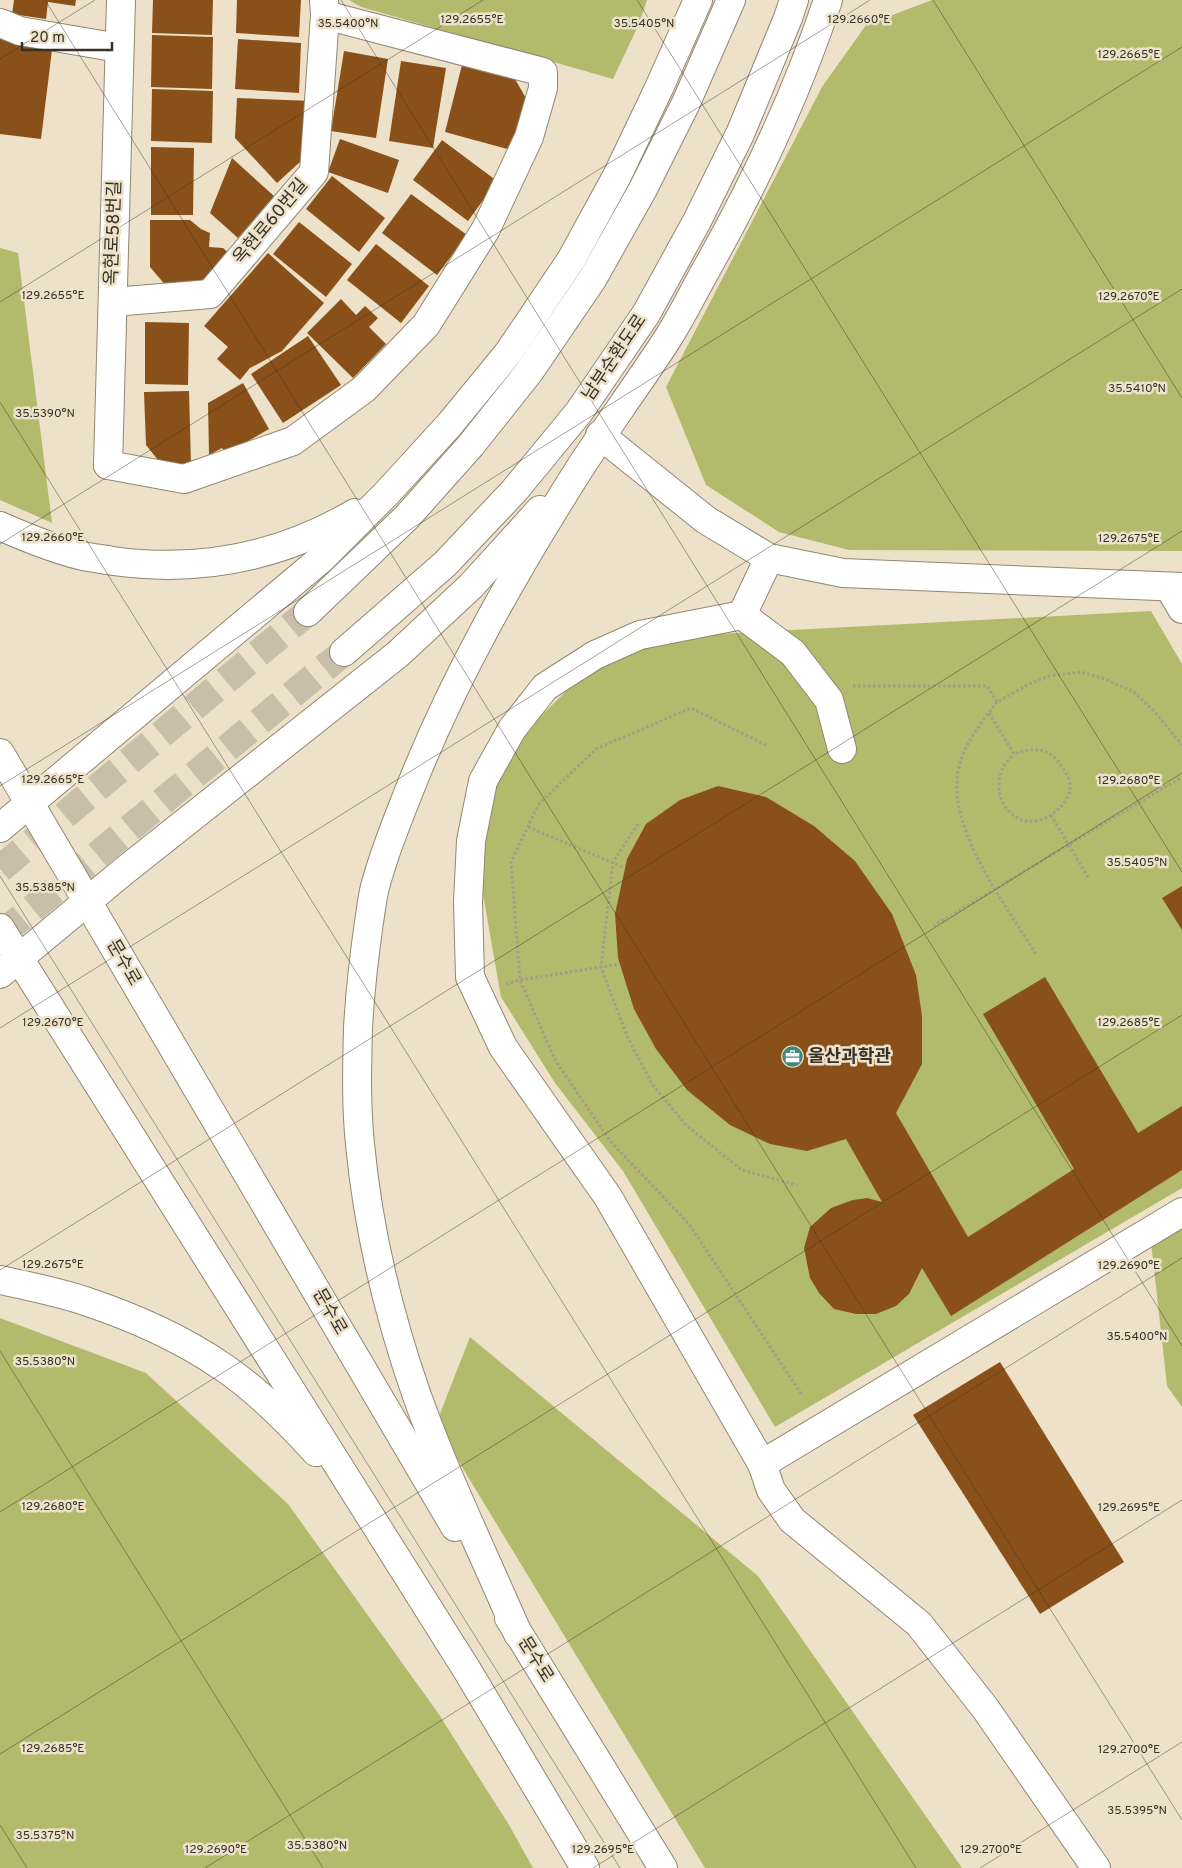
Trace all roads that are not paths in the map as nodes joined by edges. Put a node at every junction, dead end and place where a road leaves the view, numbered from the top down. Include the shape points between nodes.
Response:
1 (121, 0) edge
2 (698, 0) edge
3 (731, 0) edge
4 (794, 0) edge
5 (828, 0) edge
6 (325, 8) edge
7 (0, 23) edge
8 (119, 48) junction
9 (112, 302) junction
10 (600, 435) junction
11 (108, 465) joint
12 (386, 494) junction
13 (0, 526) edge
14 (768, 558) junction
15 (1178, 594) edge
16 (308, 612) tunnel mouth
17 (742, 616) junction
18 (344, 652) tunnel mouth
19 (842, 749) dead end
20 (0, 752) edge
21 (30, 803) junction
22 (0, 828) edge
23 (87, 901) junction
24 (0, 928) edge
25 (9, 966) edge
26 (1182, 1212) edge
27 (0, 1280) edge
28 (762, 1464) junction
29 (366, 1510) junction
30 (518, 1634) junction
31 (585, 1868) edge
32 (663, 1868) edge
33 (1096, 1868) edge

1 - 8 main road, 옥현로58번길
2 - 12 main road via 660,88 571,260 508,352 450,424
3 - 16 main road via 686,103 643,189 593,278 535,364 471,445 406,518
4 - 18 main road, 남부순환도로 via 740,134 697,221 646,314 579,412 514,491 445,564
5 - 10 main road via 771,145 723,241 669,336
6 - 9 main road, 옥현로60번길 via 314,172 210,294
6 - 11 main road, 옥현로60번길 via 543,72 543,88 529,137 486,229 426,325 364,389 293,441 184,479
7 - 8 main road via 20,30
8 - 9 main road, 옥현로58번길
9 - 11 main road, 옥현로58번길
10 - 14 main road via 706,520
10 - 23 main road via 536,514 471,586 398,654
10 - 30 main road via 512,579 430,739 374,889 363,959 359,1015 360,1141 368,1205 384,1282 417,1396
12 - 13 main road via 302,540 260,554 213,563 174,566 134,564 84,556 40,543
12 - 21 main road via 321,559
14 - 15 main road via 843,574
14 - 17 main road
17 - 19 main road via 793,653 829,700
17 - 28 main road via 640,636 595,655 545,687 512,729 483,781 471,842 468,902 470,977 503,1047 608,1197
20 - 21 main road, 문수로
21 - 22 main road
21 - 23 main road, 문수로
23 - 25 main road
23 - 30 main road, 문수로
24 - 25 main road
25 - 29 main road
26 - 28 main road
27 - 29 main road via 84,1300 135,1320 185,1344 224,1368 298,1433
28 - 33 main road via 771,1490 792,1520 919,1624 985,1708
29 - 31 main road via 467,1670
30 - 32 main road, 문수로

